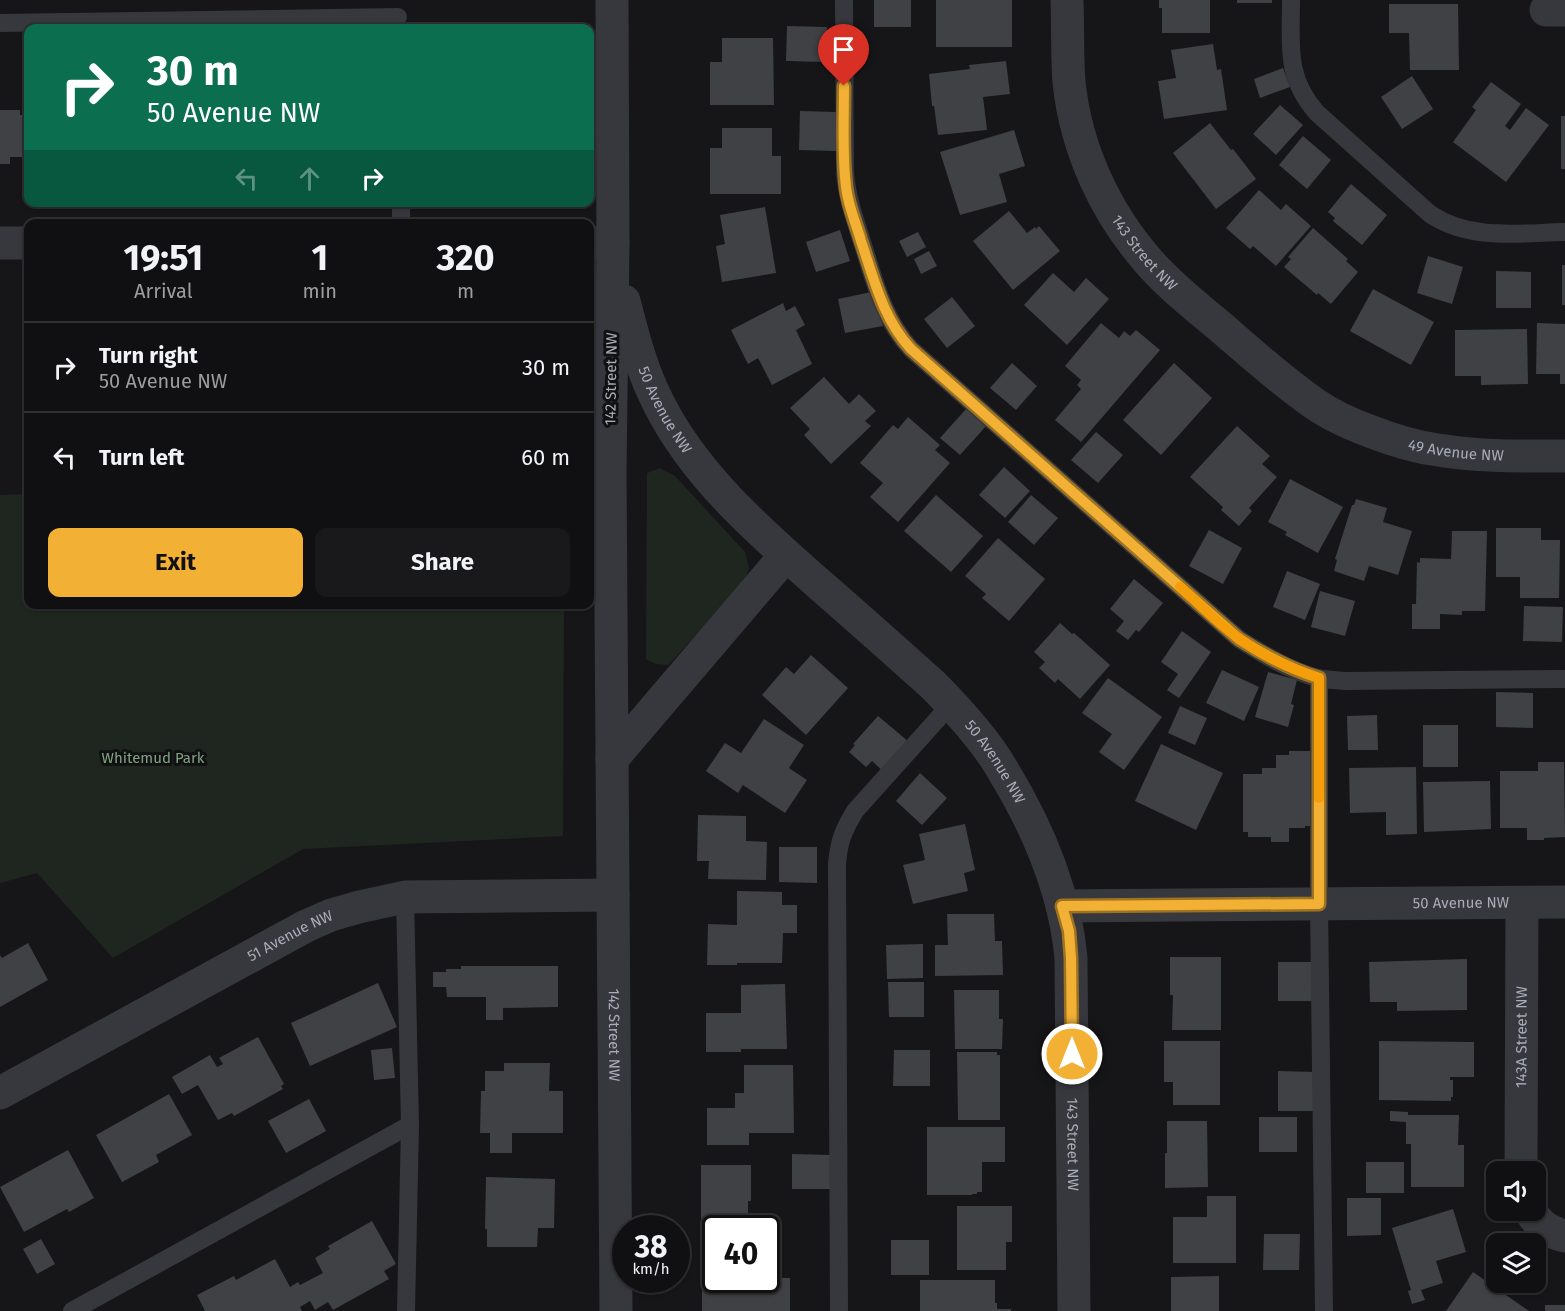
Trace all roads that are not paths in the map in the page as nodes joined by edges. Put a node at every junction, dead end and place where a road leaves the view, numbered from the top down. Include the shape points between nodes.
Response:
1 (612, 0) edge
2 (843, 0) edge
3 (1067, 0) edge
4 (1291, 0) edge
5 (398, 15) edge
6 (0, 23) edge
7 (1565, 232) edge
8 (0, 243) edge
9 (24, 243) edge
10 (601, 243) edge
11 (1352, 424) joint
12 (1565, 456) edge
13 (786, 555) junction
14 (1319, 678) junction
15 (1565, 679) edge
16 (952, 703) junction
17 (612, 759) junction
18 (613, 895) junction
19 (405, 897) junction
20 (1565, 902) edge
21 (1522, 903) junction
22 (1319, 904) junction
23 (1062, 906) junction
24 (0, 1093) edge
25 (410, 1125) junction
26 (1521, 1161) edge
27 (1537, 1221) edge
28 (1565, 1236) edge
29 (72, 1311) edge
30 (406, 1311) edge
31 (616, 1311) edge
32 (839, 1311) edge
33 (1074, 1311) edge
34 (1324, 1311) edge

1 - 10 street, 142 Street NW
2 - 14 lane via 848,198 876,286 900,337 1239,639 1288,667
3 - 11 street, 143 Street NW via 1069,81 1082,147 1110,208 1128,236 1173,286 1251,354 1316,405
4 - 7 lane via 1292,63 1306,101 1430,214 1465,231
5 - 6 lane
8 - 9 street
10 - 13 street, 50 Avenue NW via 658,404 706,473
10 - 17 street, 142 Street NW via 610,472
11 - 12 street, 49 Avenue NW via 1436,450 1474,455
13 - 16 street, 50 Avenue NW
13 - 17 street
14 - 15 lane
14 - 22 lane
16 - 23 street, 50 Avenue NW via 1002,767 1039,839
16 - 32 lane via 855,811 843,831 839,848
17 - 18 street, 142 Street NW
18 - 19 street, 51 Avenue NW
18 - 31 street, 142 Street NW
19 - 24 street, 51 Avenue NW via 331,915 306,926
19 - 25 lane
20 - 21 street, 50 Avenue NW
21 - 22 street, 50 Avenue NW
21 - 26 street, 143A Street NW
22 - 23 street, 50 Avenue NW
22 - 34 lane
23 - 33 street, 143 Street NW via 1071,958
25 - 29 lane
25 - 30 lane
27 - 28 street

